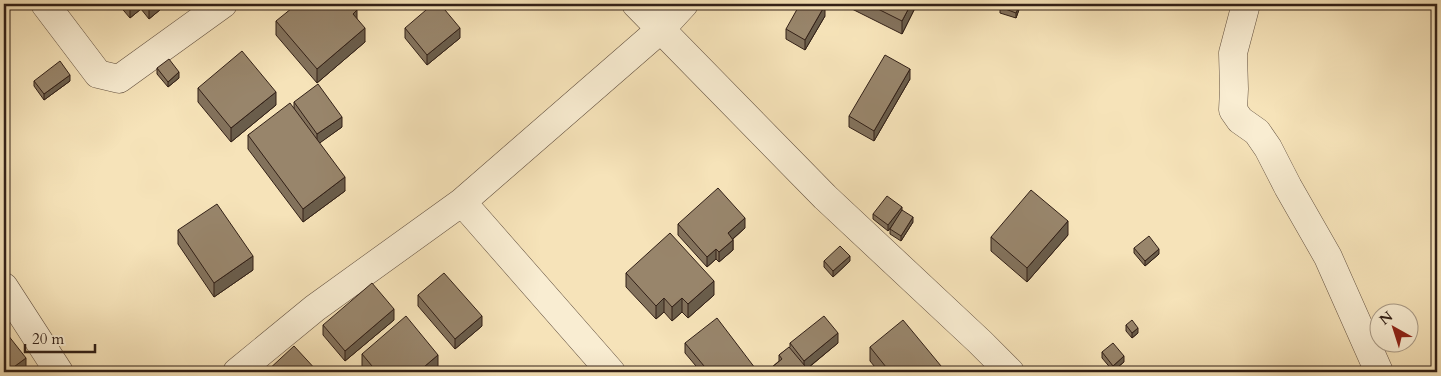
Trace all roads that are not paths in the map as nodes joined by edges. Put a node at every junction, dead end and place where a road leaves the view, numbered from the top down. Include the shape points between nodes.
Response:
1 (45, 4) edge
2 (223, 4) edge
3 (636, 4) edge
4 (684, 4) edge
5 (1246, 4) edge
6 (661, 29) junction
7 (462, 202) junction
8 (4, 287) edge
9 (59, 372) edge
10 (237, 372) edge
11 (611, 372) edge
12 (1010, 372) edge
13 (1379, 372) edge

1 - 2 street via 98,74 119,79
3 - 6 street
4 - 6 street
5 - 13 street via 1233,53 1233,110 1240,120 1257,132 1268,148 1328,257
6 - 7 street
6 - 12 street via 825,197
7 - 10 street via 315,308
7 - 11 street
8 - 9 street

